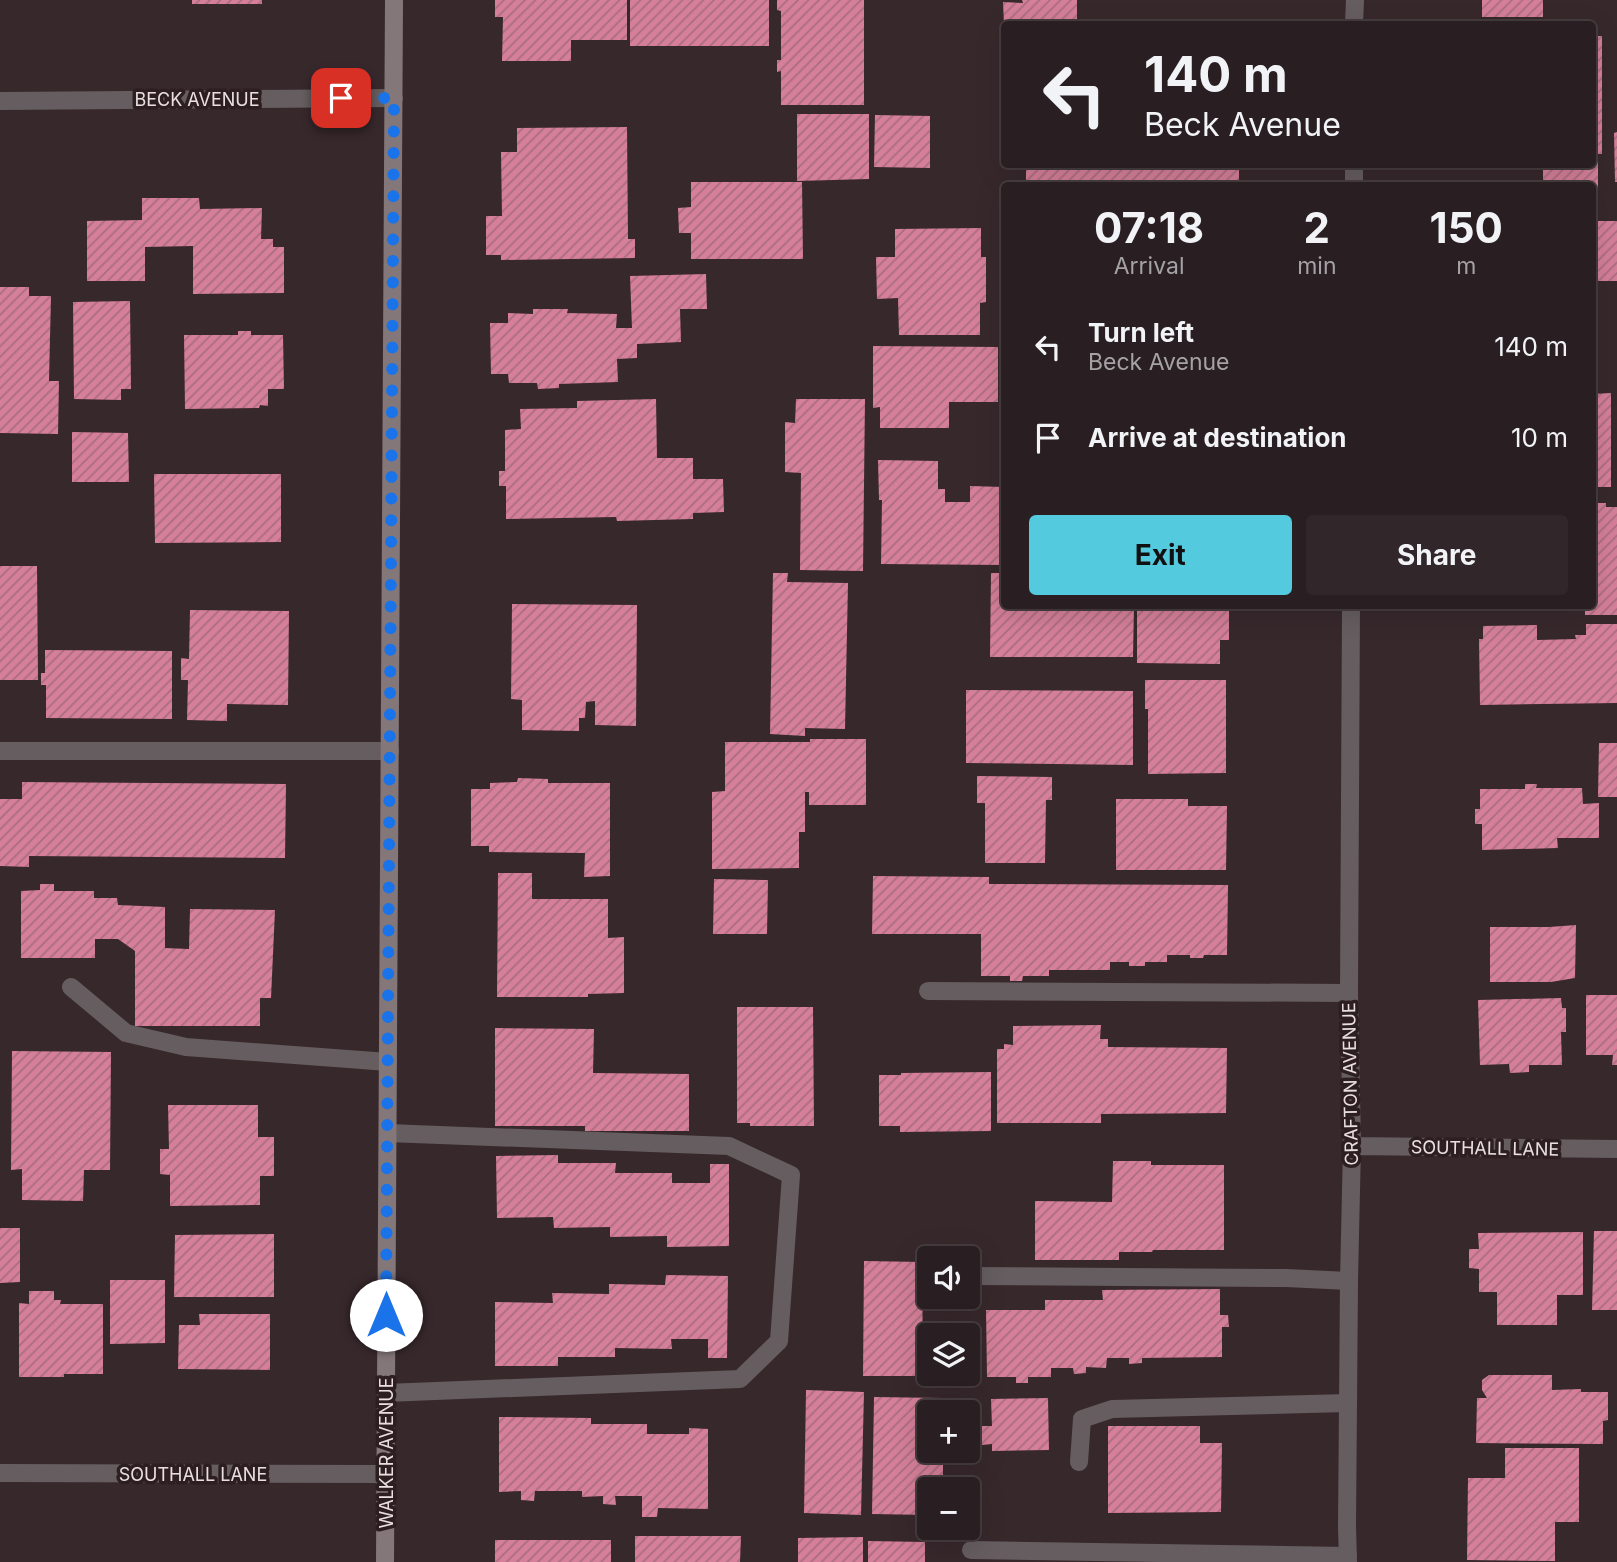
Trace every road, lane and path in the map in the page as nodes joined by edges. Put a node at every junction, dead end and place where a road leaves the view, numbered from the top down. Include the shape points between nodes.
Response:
1 (394, 0) edge
2 (1355, 0) edge
3 (1354, 21) edge
4 (394, 98) junction
5 (0, 101) edge
6 (1351, 609) edge
7 (0, 751) edge
8 (390, 751) junction
9 (71, 987) dead end
10 (928, 991) dead end
11 (1349, 993) junction
12 (388, 1062) junction
13 (388, 1133) junction
14 (1352, 1146) junction
15 (1617, 1149) edge
16 (980, 1276) edge
17 (1349, 1281) junction
18 (386, 1393) junction
19 (1348, 1403) junction
20 (1079, 1462) dead end
21 (0, 1473) edge
22 (385, 1474) junction
23 (971, 1550) dead end
24 (1348, 1559) edge
25 (386, 1562) edge

1 - 4 street, WALKER AVENUE
2 - 3 street
4 - 5 street, BECK AVENUE
4 - 8 street, WALKER AVENUE
6 - 11 street, CRAFTON AVENUE
7 - 8 street
8 - 12 street, WALKER AVENUE
9 - 12 street via 126,1033 186,1047
10 - 11 street
11 - 14 street, CRAFTON AVENUE
12 - 13 street, WALKER AVENUE
13 - 18 street, WALKER AVENUE
13 - 18 street via 729,1146 791,1175 779,1341 740,1379
14 - 15 street, SOUTHALL LANE
14 - 17 street, CRAFTON AVENUE
16 - 17 street
17 - 19 street, CRAFTON AVENUE
18 - 22 street, WALKER AVENUE
19 - 20 street via 1112,1409 1083,1419
19 - 24 street, CRAFTON AVENUE
21 - 22 street, SOUTHALL LANE
22 - 25 street, WALKER AVENUE
23 - 24 street

